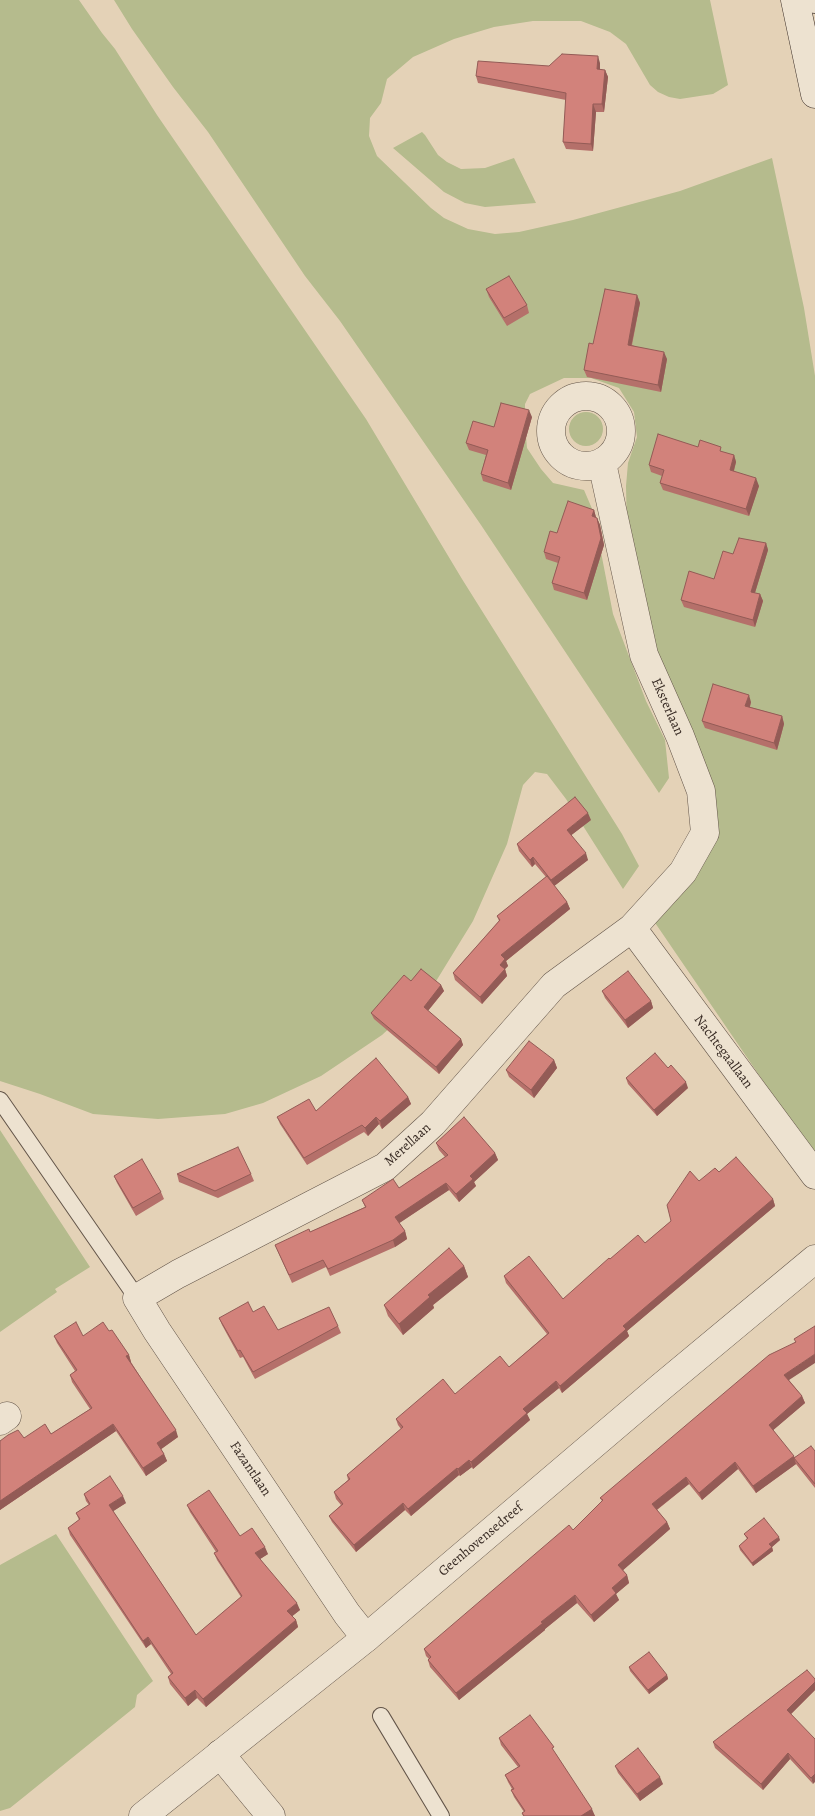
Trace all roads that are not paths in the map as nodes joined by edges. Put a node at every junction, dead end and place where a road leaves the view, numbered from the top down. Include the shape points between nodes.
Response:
1 (795, 0) edge
2 (809, 0) edge
3 (815, 6) edge
4 (815, 94) edge
5 (602, 463) dead end
6 (632, 928) junction
7 (0, 1100) edge
8 (815, 1175) edge
9 (815, 1259) edge
10 (137, 1298) junction
11 (366, 1638) junction
12 (381, 1716) dead end
13 (220, 1754) junction
14 (143, 1816) edge
15 (271, 1816) edge
16 (441, 1816) edge

1 - 4 street
2 - 3 lane
5 - 6 street, Eksterlaan via 644,655 701,792 705,833 683,872
6 - 8 street, Nachtegaallaan
6 - 10 street, Merellaan via 554,985 433,1123 385,1167
7 - 10 lane
9 - 11 street, Geenhovensedreef
10 - 11 street, Fazantlaan
11 - 13 street, Geenhovensedreef
12 - 16 lane
13 - 14 street, Geenhovensedreef
13 - 15 street

